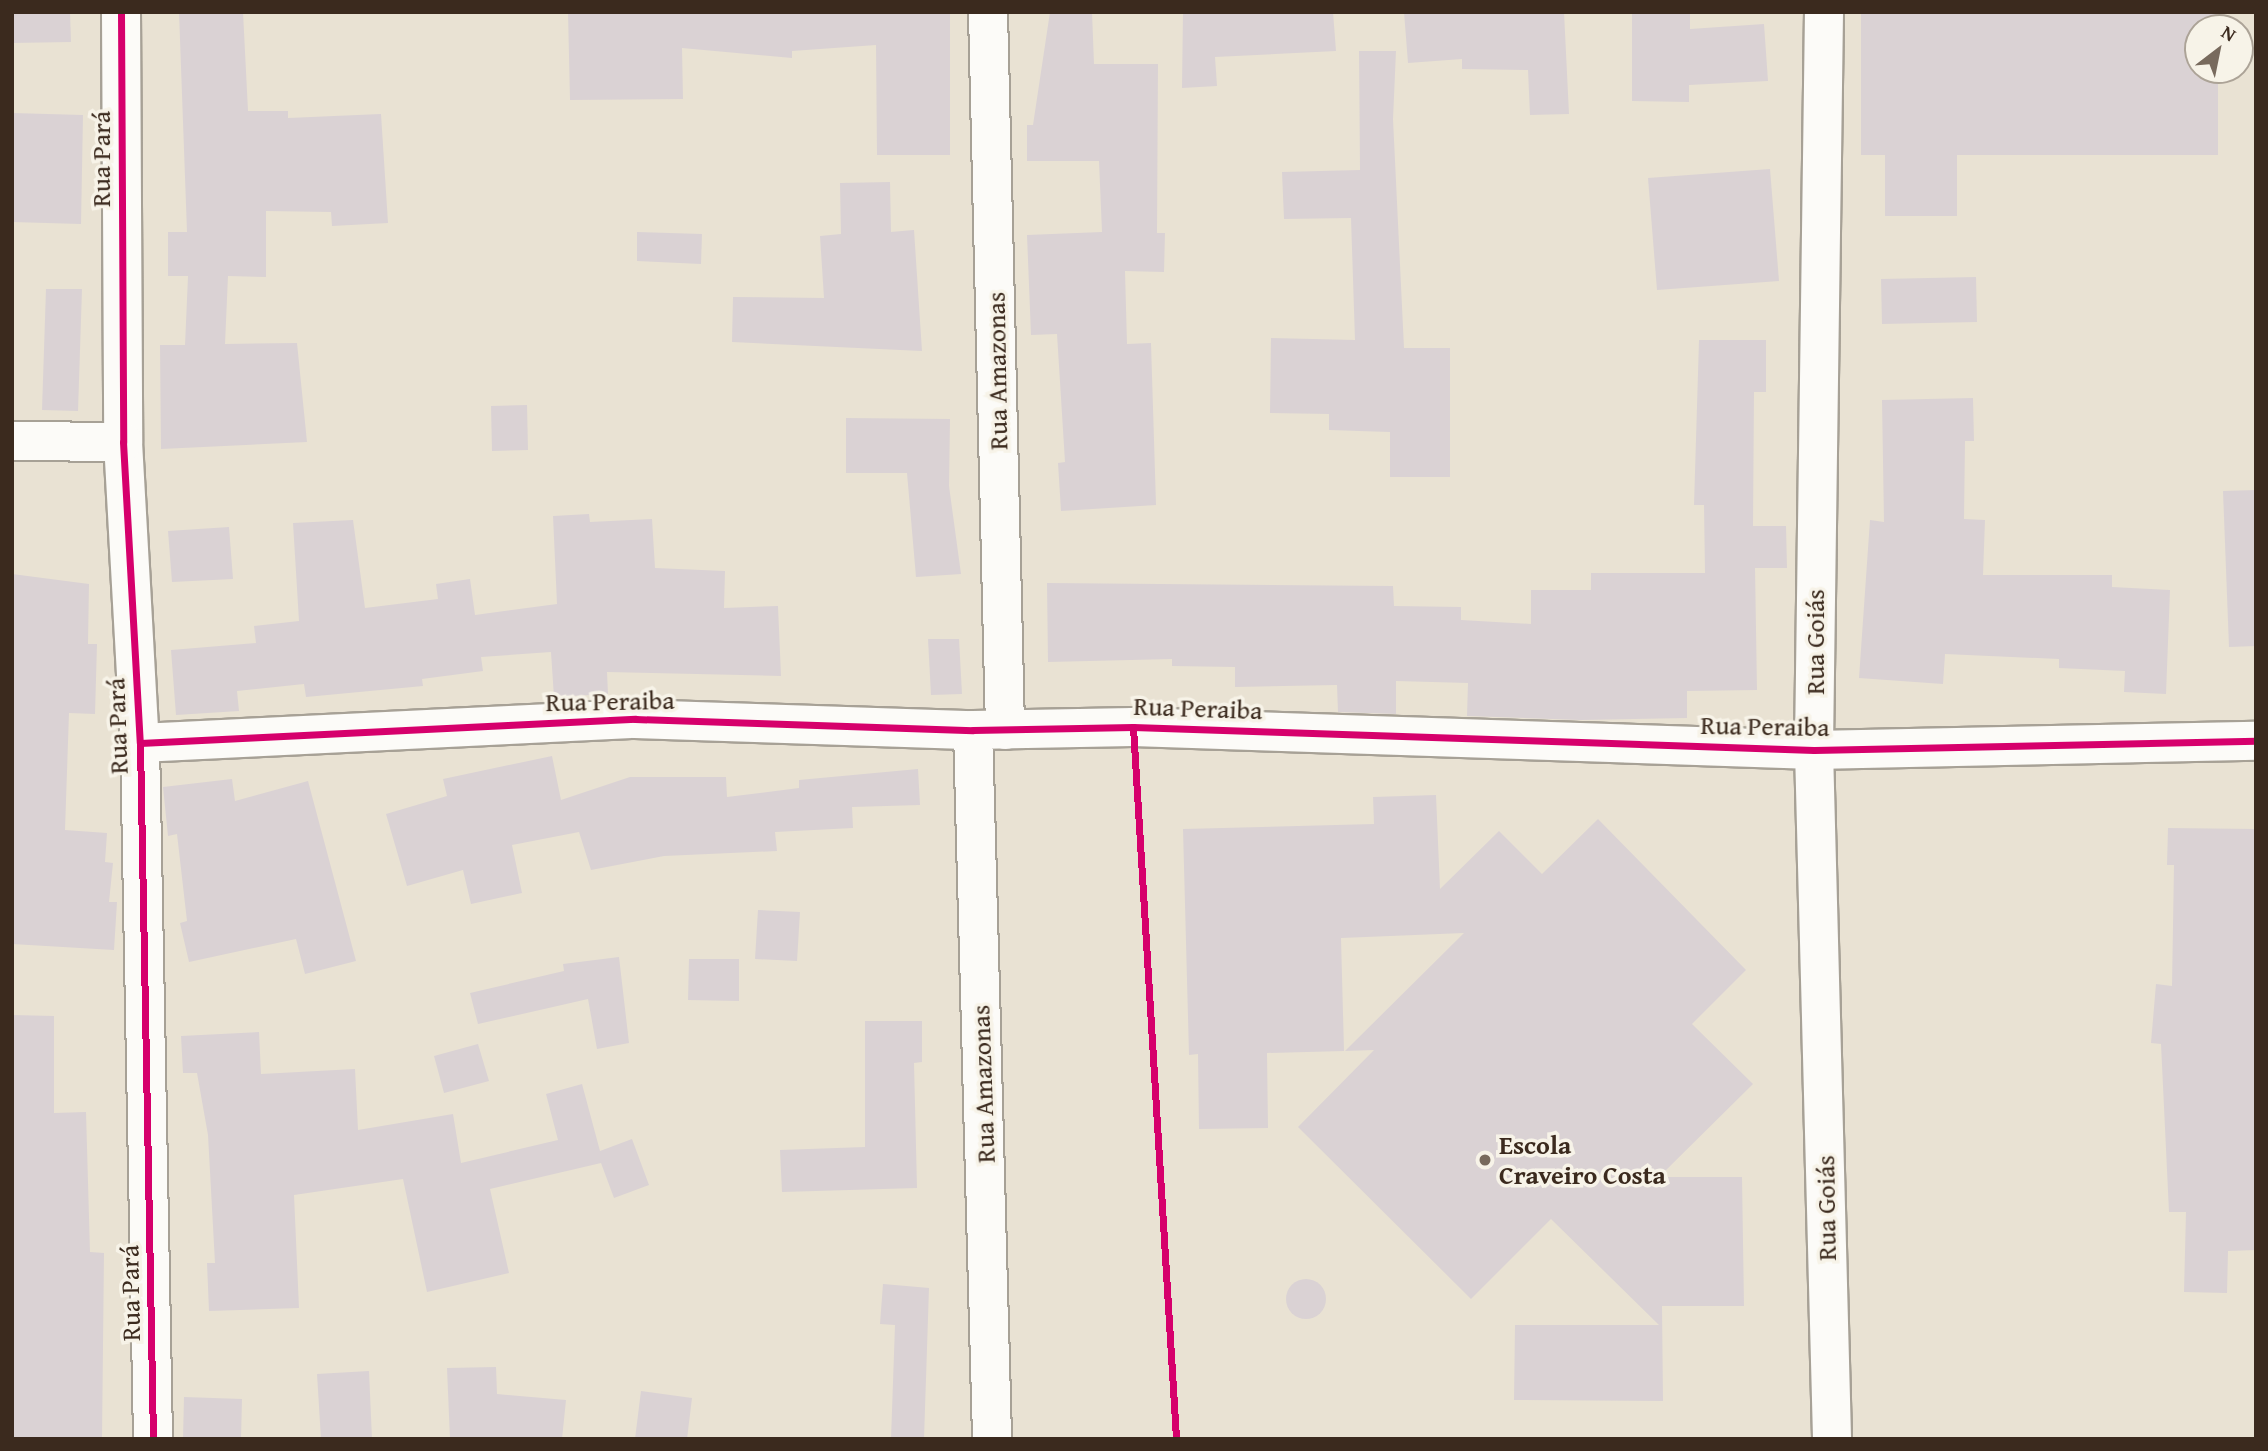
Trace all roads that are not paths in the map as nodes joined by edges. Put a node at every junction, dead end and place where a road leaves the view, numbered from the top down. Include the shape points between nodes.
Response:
1 (121, 12) edge
2 (988, 12) edge
3 (1824, 12) edge
4 (12, 441) edge
5 (123, 442) junction
6 (989, 730) junction
7 (2256, 741) edge
8 (140, 743) junction
9 (1814, 750) junction
10 (153, 1439) edge
11 (992, 1439) edge
12 (1832, 1439) edge

1 - 5 street, Rua Pará
2 - 6 street, Rua Amazonas
3 - 9 street, Rua Goiás
4 - 5 street
5 - 8 street, Rua Pará
6 - 8 street, Rua Peraiba via 635,719
6 - 9 street, Rua Peraiba via 1133,727
6 - 11 street, Rua Amazonas
7 - 9 street, Rua Peraiba
8 - 10 street, Rua Pará
9 - 12 street, Rua Goiás

